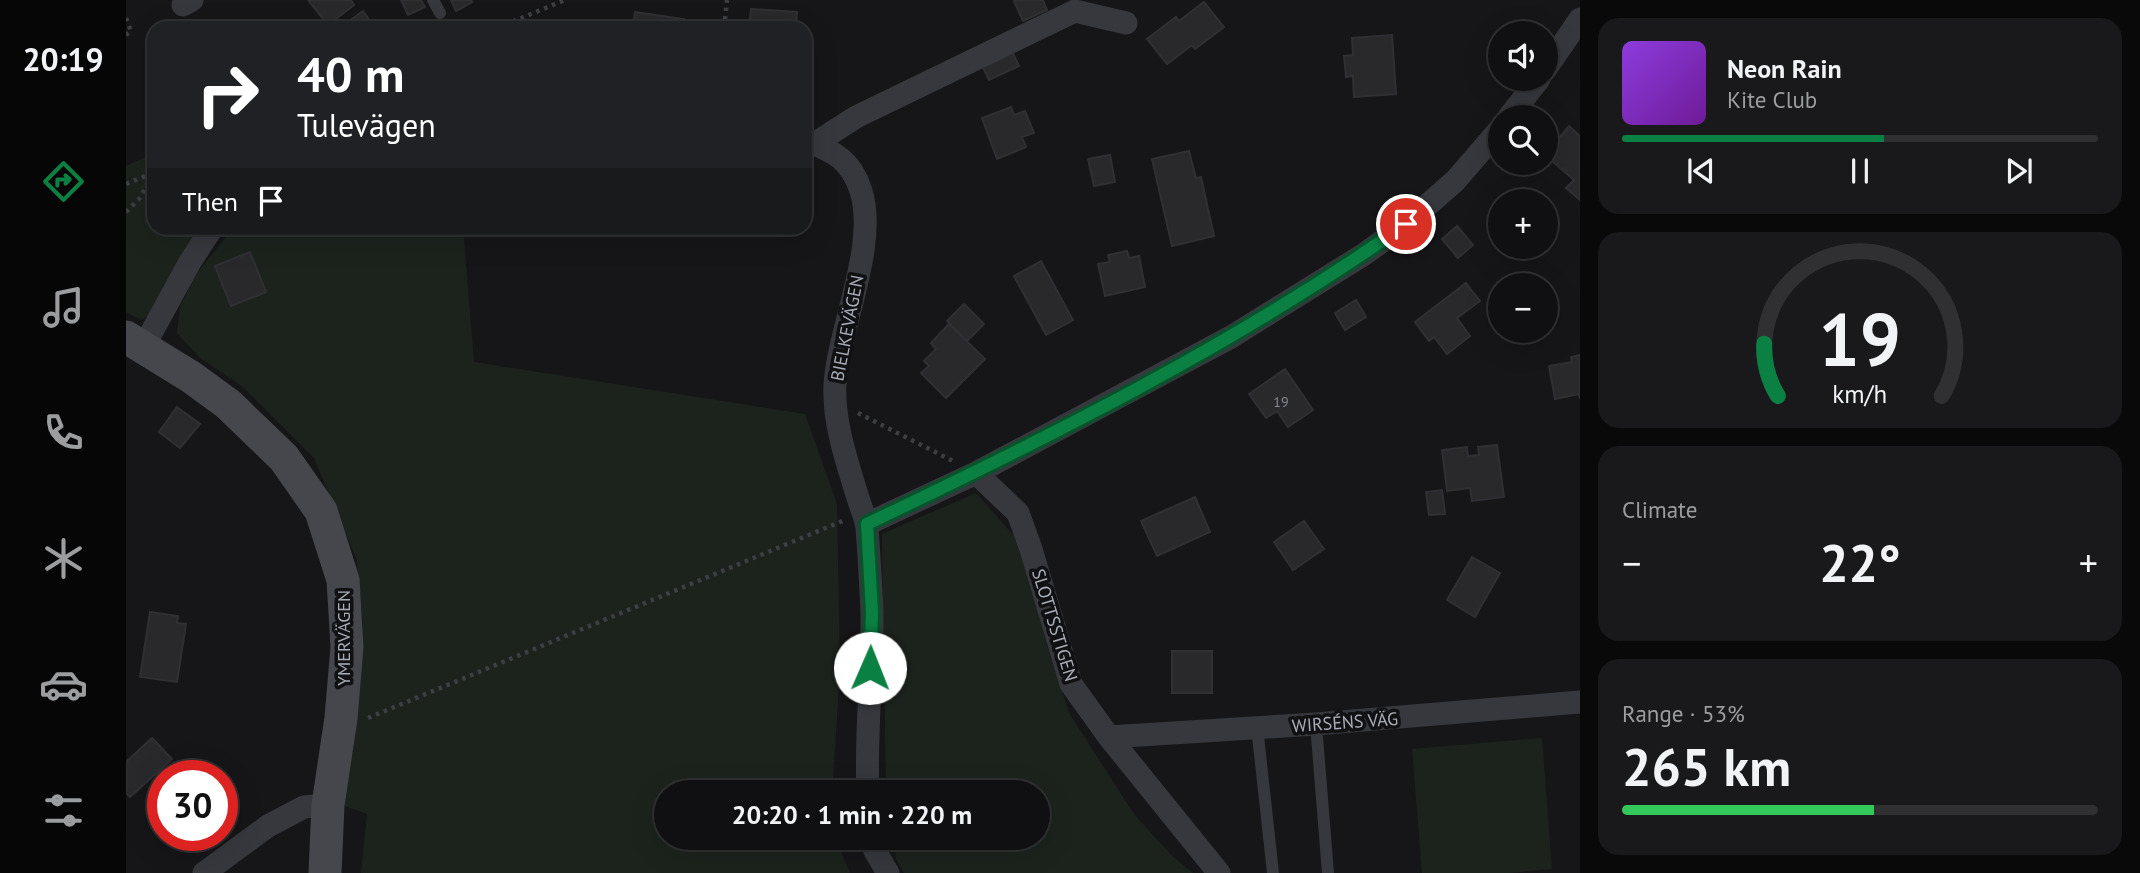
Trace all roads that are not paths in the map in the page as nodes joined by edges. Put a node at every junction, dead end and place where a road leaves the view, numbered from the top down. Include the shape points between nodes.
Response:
1 (433, 0) edge
2 (1085, 6) edge
3 (440, 13) dead end
4 (1580, 19) edge
5 (1126, 23) dead end
6 (1558, 51) edge
7 (1530, 91) edge
8 (1518, 105) edge
9 (812, 140) edge
10 (812, 143) edge
11 (1488, 143) edge
12 (207, 235) edge
13 (135, 342) edge
14 (976, 472) junction
15 (864, 518) junction
16 (1580, 702) edge
17 (1316, 724) junction
18 (1258, 727) junction
19 (1109, 737) junction
20 (868, 780) edge
21 (328, 805) junction
22 (876, 850) edge
23 (204, 873) edge
24 (325, 873) edge
25 (888, 873) edge
26 (1219, 873) edge
27 (1273, 873) edge
28 (1328, 873) edge

1 - 3 lane
2 - 5 street
2 - 9 street
4 - 6 street
7 - 8 street
10 - 15 street, BIELKEVÄGEN via 850,167 862,193 865,232 835,384 843,446
11 - 14 street via 1455,181 1363,255 1231,337
12 - 13 street
13 - 21 street, YMERVÄGEN via 228,404 284,458 321,511 343,580 347,648
14 - 15 street
14 - 19 street, SLOTTSSTIGEN via 1018,513 1071,684
15 - 20 street, BIELKEVÄGEN via 872,613
16 - 17 street, WIRSÉNS VÄG
17 - 18 street, WIRSÉNS VÄG
17 - 28 lane
18 - 19 street, WIRSÉNS VÄG
18 - 27 lane
19 - 26 street, SLOTTSSTIGEN
21 - 23 street via 304,807 268,826
21 - 24 street, YMERVÄGEN
22 - 25 street

